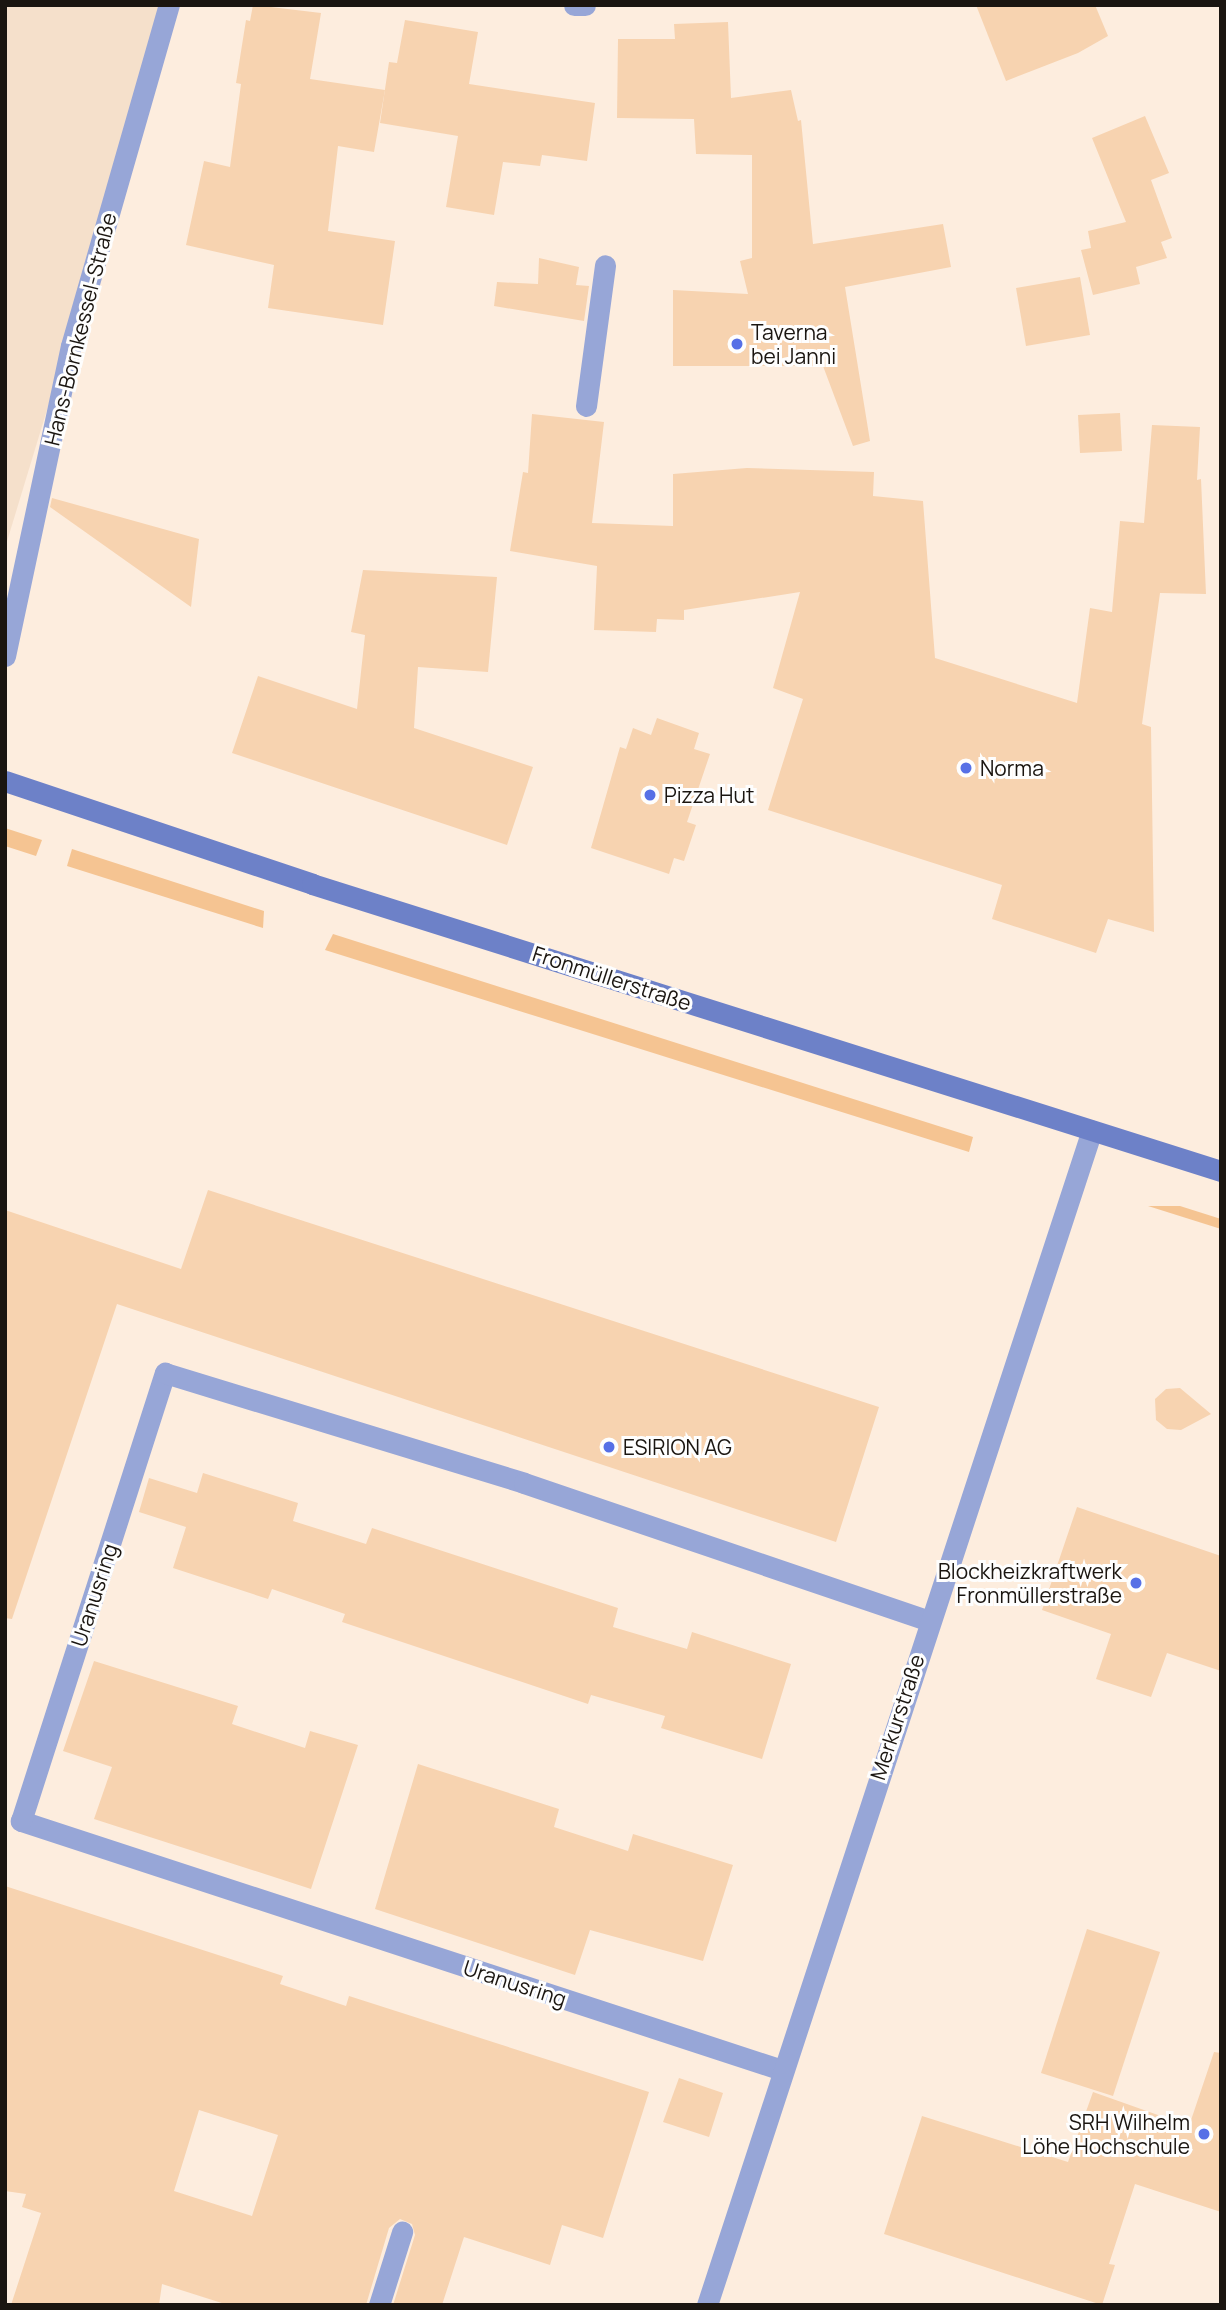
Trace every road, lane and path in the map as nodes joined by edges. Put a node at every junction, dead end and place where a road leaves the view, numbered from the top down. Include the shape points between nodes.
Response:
1 (169, 5) edge
2 (574, 5) edge
3 (585, 5) edge
4 (605, 265) dead end
5 (586, 406) dead end
6 (5, 656) edge
7 (5, 781) edge
8 (1091, 1130) junction
9 (1221, 1171) edge
10 (929, 1621) junction
11 (782, 2070) junction
12 (402, 2232) dead end
13 (379, 2305) edge
14 (706, 2305) edge

1 - 6 street, Hans-Bornkessel-Straße via 71,346
2 - 3 street
4 - 5 street
7 - 8 main road, Fronmüllerstraße via 312,884
8 - 9 main road, Fronmüllerstraße
8 - 10 street, Merkurstraße
10 - 11 street, Merkurstraße
10 - 11 street, Uranusring via 524,1483 165,1373 21,1821
11 - 14 street, Merkurstraße
12 - 13 street

